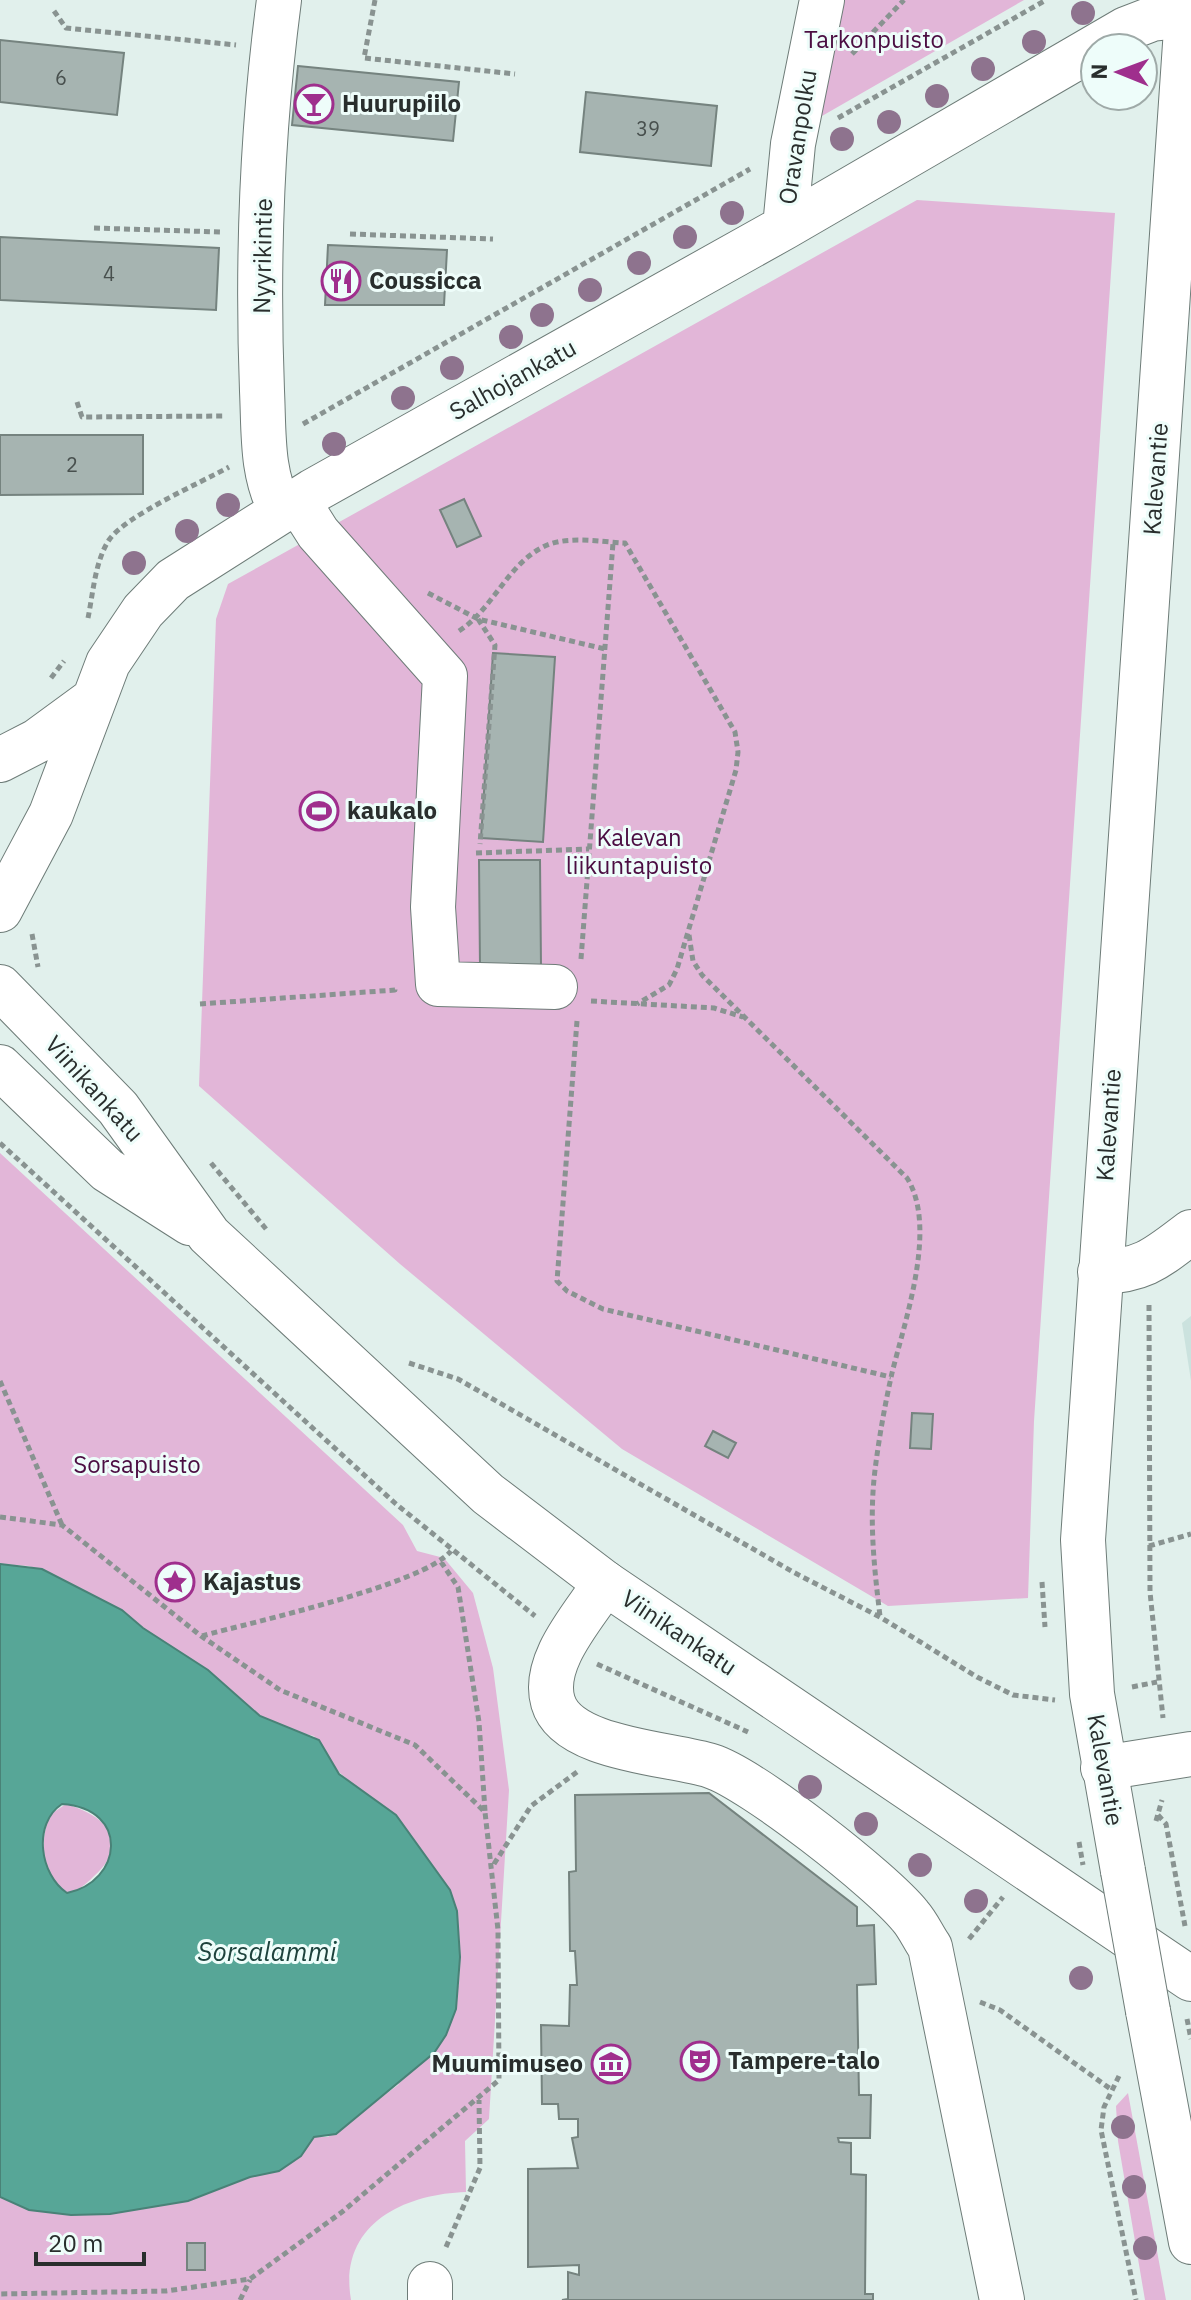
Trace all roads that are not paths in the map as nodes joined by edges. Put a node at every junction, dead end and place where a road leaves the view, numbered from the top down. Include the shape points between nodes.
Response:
1 (279, 0) edge
2 (822, 0) edge
3 (1188, 8) edge
4 (785, 227) junction
5 (289, 505) junction
6 (93, 700) junction
7 (0, 760) edge
8 (18, 919) edge
9 (0, 987) edge
10 (573, 994) road end
11 (0, 1067) edge
12 (1191, 1232) edge
13 (209, 1235) junction
14 (1100, 1272) junction
15 (605, 1583) junction
16 (1178, 1756) edge
17 (1103, 1768) junction
18 (1191, 1979) edge
19 (1191, 2242) edge
20 (1002, 2300) edge

1 - 5 main road, Nyyrikintie via 269,77 261,357 269,488
2 - 4 main road, Oravanpolku via 793,144
3 - 4 main road, Salhojankatu via 1126,29
3 - 14 main road, Kalevantie
4 - 5 main road, Salhojankatu
5 - 6 main road, Salhojankatu via 191,567 156,596 116,649
5 - 10 main road, Nyyrikintie via 445,676 433,907 438,984
6 - 7 main road via 37,741
6 - 8 main road, Salhojankatu
9 - 13 main road, Viinikankatu via 118,1108
11 - 13 main road, Viinikankatu via 107,1170
12 - 14 main road via 1149,1264
13 - 15 main road, Viinikankatu via 488,1494
14 - 17 main road, Kalevantie via 1083,1565 1086,1638
15 - 18 main road, Viinikankatu
15 - 20 main road via 552,1667 558,1713 576,1730 687,1759 741,1781 854,1865 910,1915 930,1947
16 - 17 main road
17 - 19 main road, Kalevantie, bridge

